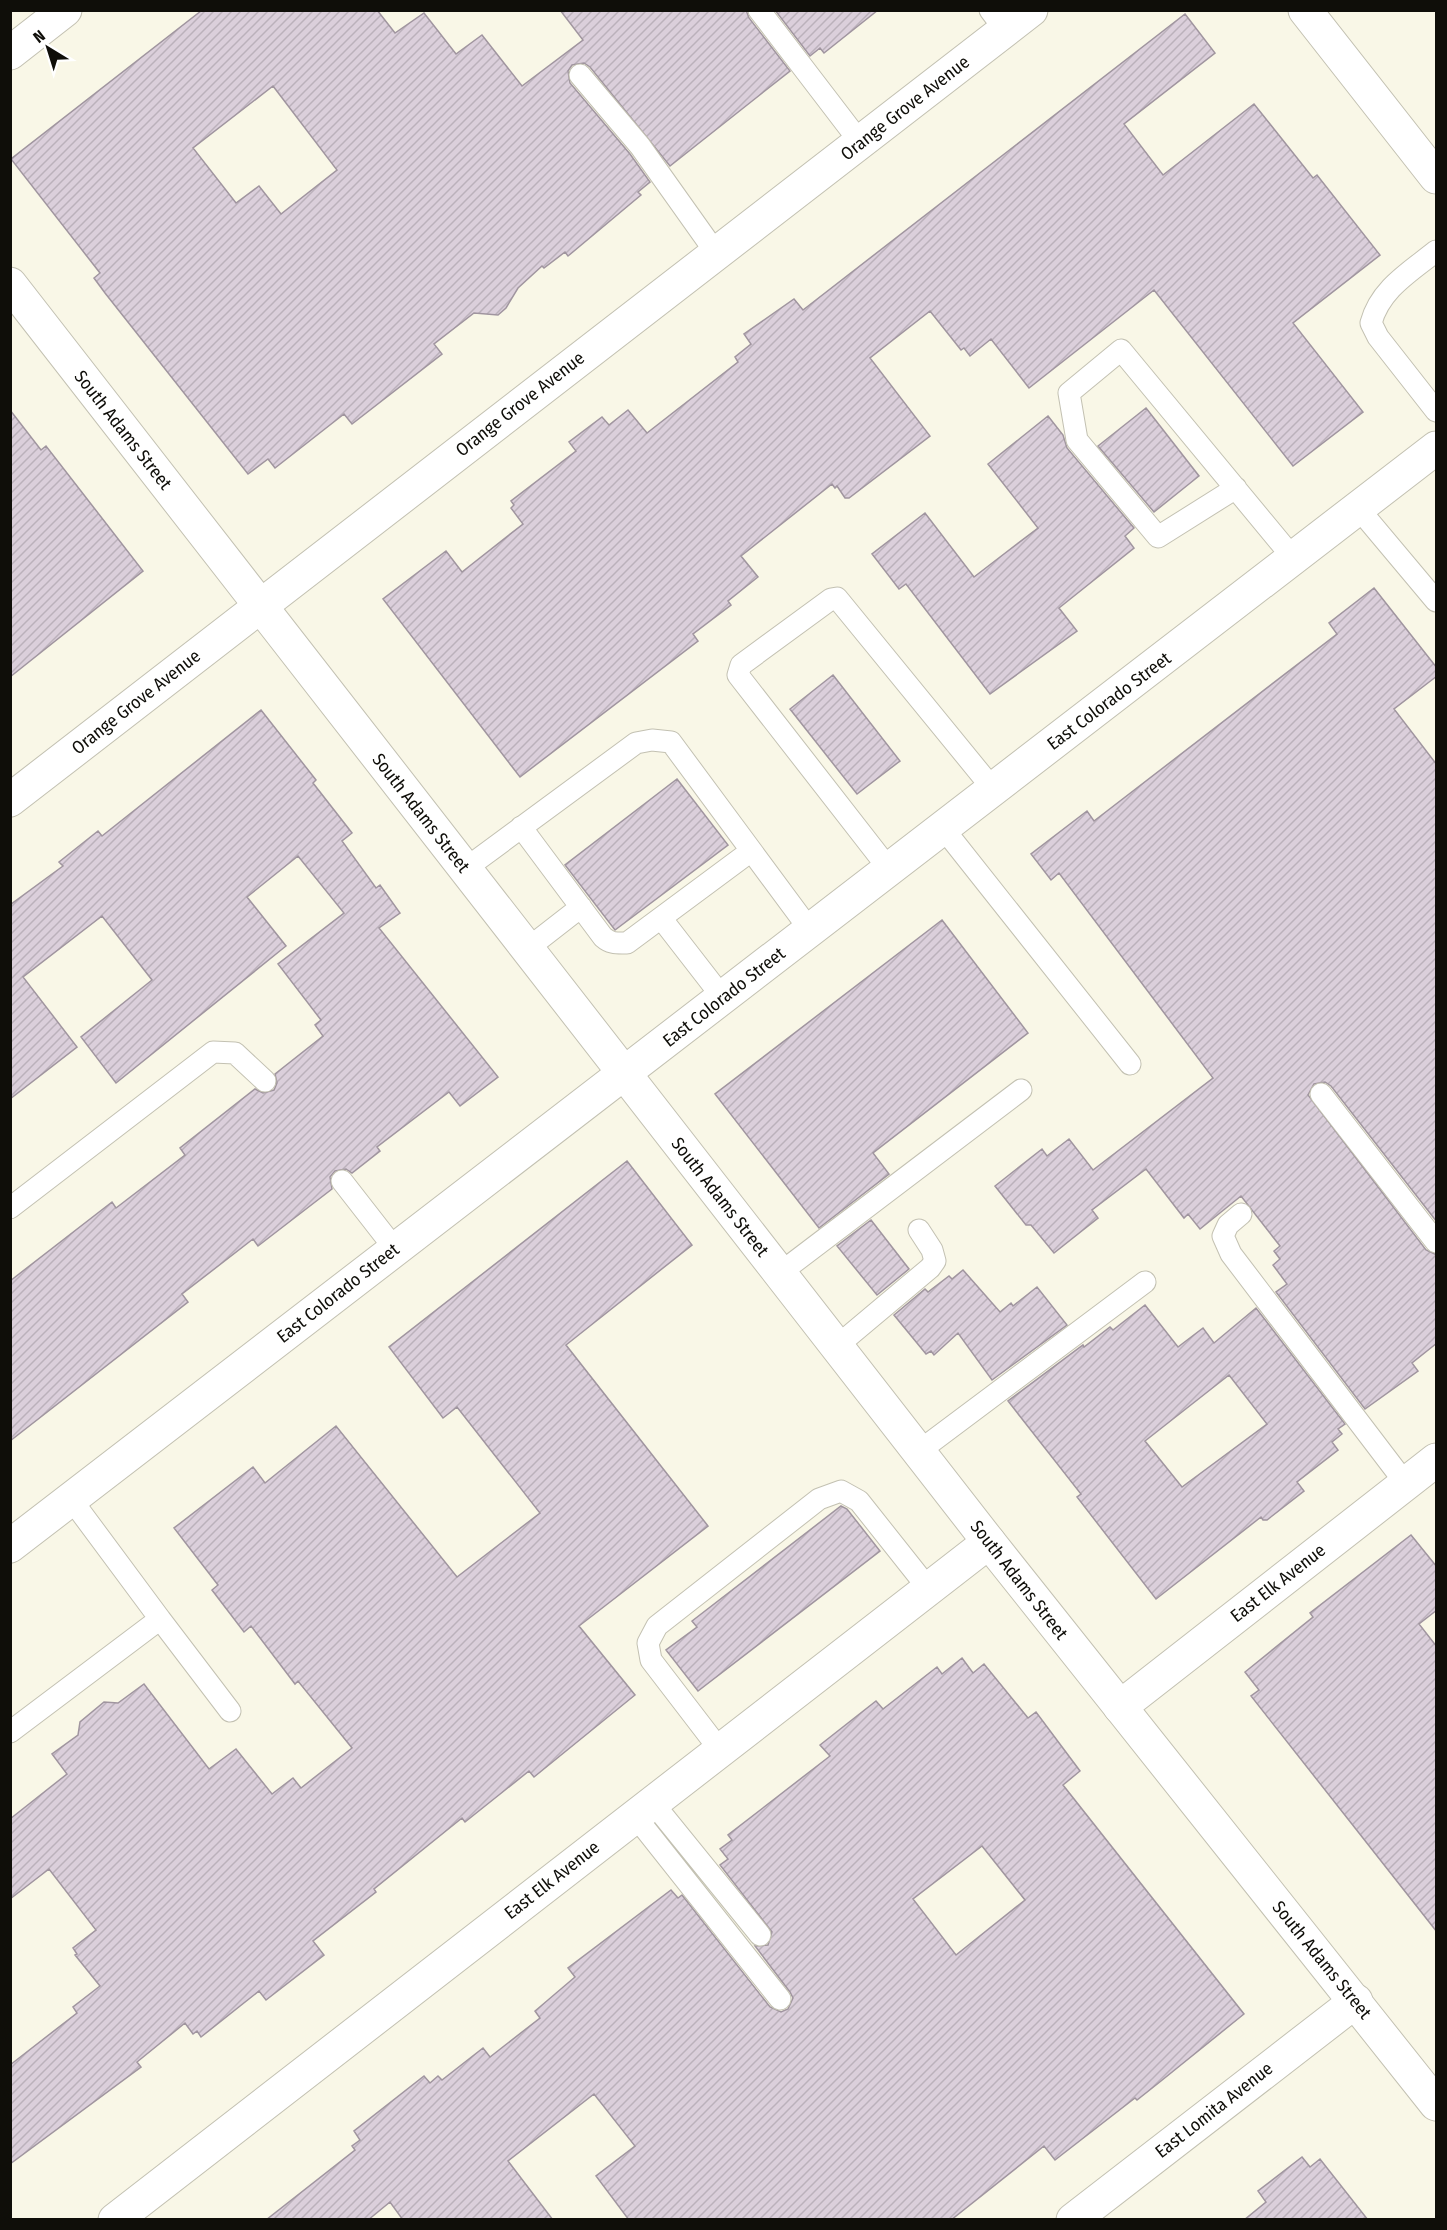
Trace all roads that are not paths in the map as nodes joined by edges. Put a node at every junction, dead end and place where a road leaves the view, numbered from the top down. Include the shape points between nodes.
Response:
1 (65, 10) edge
2 (759, 10) edge
3 (1031, 10) edge
4 (1305, 10) edge
5 (998, 20) edge
6 (10, 53) edge
7 (580, 75) dead end
8 (860, 142) junction
9 (1437, 177) edge
10 (1437, 251) edge
11 (716, 253) junction
12 (10, 284) edge
13 (1437, 411) edge
14 (1437, 448) edge
15 (1236, 488) junction
16 (1359, 508) junction
17 (1294, 559) junction
18 (1437, 601) edge
19 (260, 606) junction
20 (993, 789) junction
21 (10, 800) edge
22 (521, 827) junction
23 (943, 828) junction
24 (751, 851) junction
25 (465, 869) junction
26 (889, 869) junction
27 (581, 907) junction
28 (662, 918) junction
29 (810, 930) junction
30 (527, 949) junction
31 (723, 998) junction
32 (1130, 1064) dead end
33 (624, 1074) junction
34 (266, 1081) dead end
35 (1021, 1090) dead end
36 (1321, 1094) dead end
37 (342, 1180) dead end
38 (10, 1208) edge
39 (1241, 1214) dead end
40 (919, 1230) dead end
41 (1437, 1242) edge
42 (395, 1249) junction
43 (780, 1274) junction
44 (1146, 1282) dead end
45 (837, 1346) junction
46 (918, 1452) junction
47 (1437, 1460) edge
48 (1406, 1484) junction
49 (71, 1499) junction
50 (989, 1542) junction
51 (10, 1546) edge
52 (928, 1588) junction
53 (160, 1619) junction
54 (1120, 1707) junction
55 (230, 1711) dead end
56 (10, 1732) edge
57 (720, 1750) junction
58 (644, 1809) junction
59 (760, 1935) dead end
60 (780, 1999) dead end
61 (1356, 2001) junction
62 (1435, 2099) edge
63 (115, 2220) edge
64 (1073, 2220) edge

1 - 6 street
2 - 8 lane
3 - 5 street, Orange Grove Avenue
4 - 9 street
5 - 8 street, Orange Grove Avenue
7 - 11 lane via 640,146
8 - 11 street, Orange Grove Avenue
10 - 13 lane via 1394,285 1376,305 1371,323 1378,338
11 - 19 street, Orange Grove Avenue
12 - 19 street, South Adams Street
14 - 16 street, East Colorado Street
15 - 15 lane via 1121,350 1069,393 1077,440 1158,537
15 - 17 lane
16 - 17 street, East Colorado Street
16 - 18 lane
17 - 20 street, East Colorado Street
19 - 21 street, Orange Grove Avenue
19 - 25 street, South Adams Street
20 - 23 street, East Colorado Street
20 - 26 lane via 837,598 831,598 741,665 738,675
22 - 24 lane via 636,743 652,740 670,742
22 - 25 lane
22 - 27 lane
23 - 26 street, East Colorado Street
23 - 32 lane
24 - 28 lane
24 - 29 lane
25 - 30 street, South Adams Street
26 - 29 street, East Colorado Street
27 - 28 lane via 609,942 627,943
27 - 30 lane
28 - 31 lane
29 - 31 street, East Colorado Street
30 - 33 street, South Adams Street
31 - 33 street, East Colorado Street
33 - 42 street, East Colorado Street
33 - 43 street, South Adams Street
34 - 38 lane via 235,1053 213,1052
35 - 43 lane
36 - 41 lane
37 - 42 lane
39 - 48 lane via 1228,1225 1223,1236 1231,1254
40 - 45 lane via 932,1250 934,1261 930,1268
42 - 49 street, East Colorado Street
43 - 45 street, South Adams Street
44 - 46 lane
45 - 46 street, South Adams Street
46 - 50 street, South Adams Street
47 - 48 street, East Elk Avenue
48 - 54 street, East Elk Avenue
49 - 51 street, East Colorado Street
49 - 53 lane
50 - 52 street, East Elk Avenue
50 - 54 street, South Adams Street
52 - 57 street, East Elk Avenue
52 - 57 lane via 859,1502 841,1491 810,1506 657,1626 648,1643 651,1660
53 - 55 lane
53 - 56 lane
54 - 61 street, South Adams Street
57 - 58 street, East Elk Avenue
58 - 59 lane
58 - 60 lane
58 - 63 street, East Elk Avenue
61 - 62 street, South Adams Street
61 - 64 street, East Lomita Avenue

